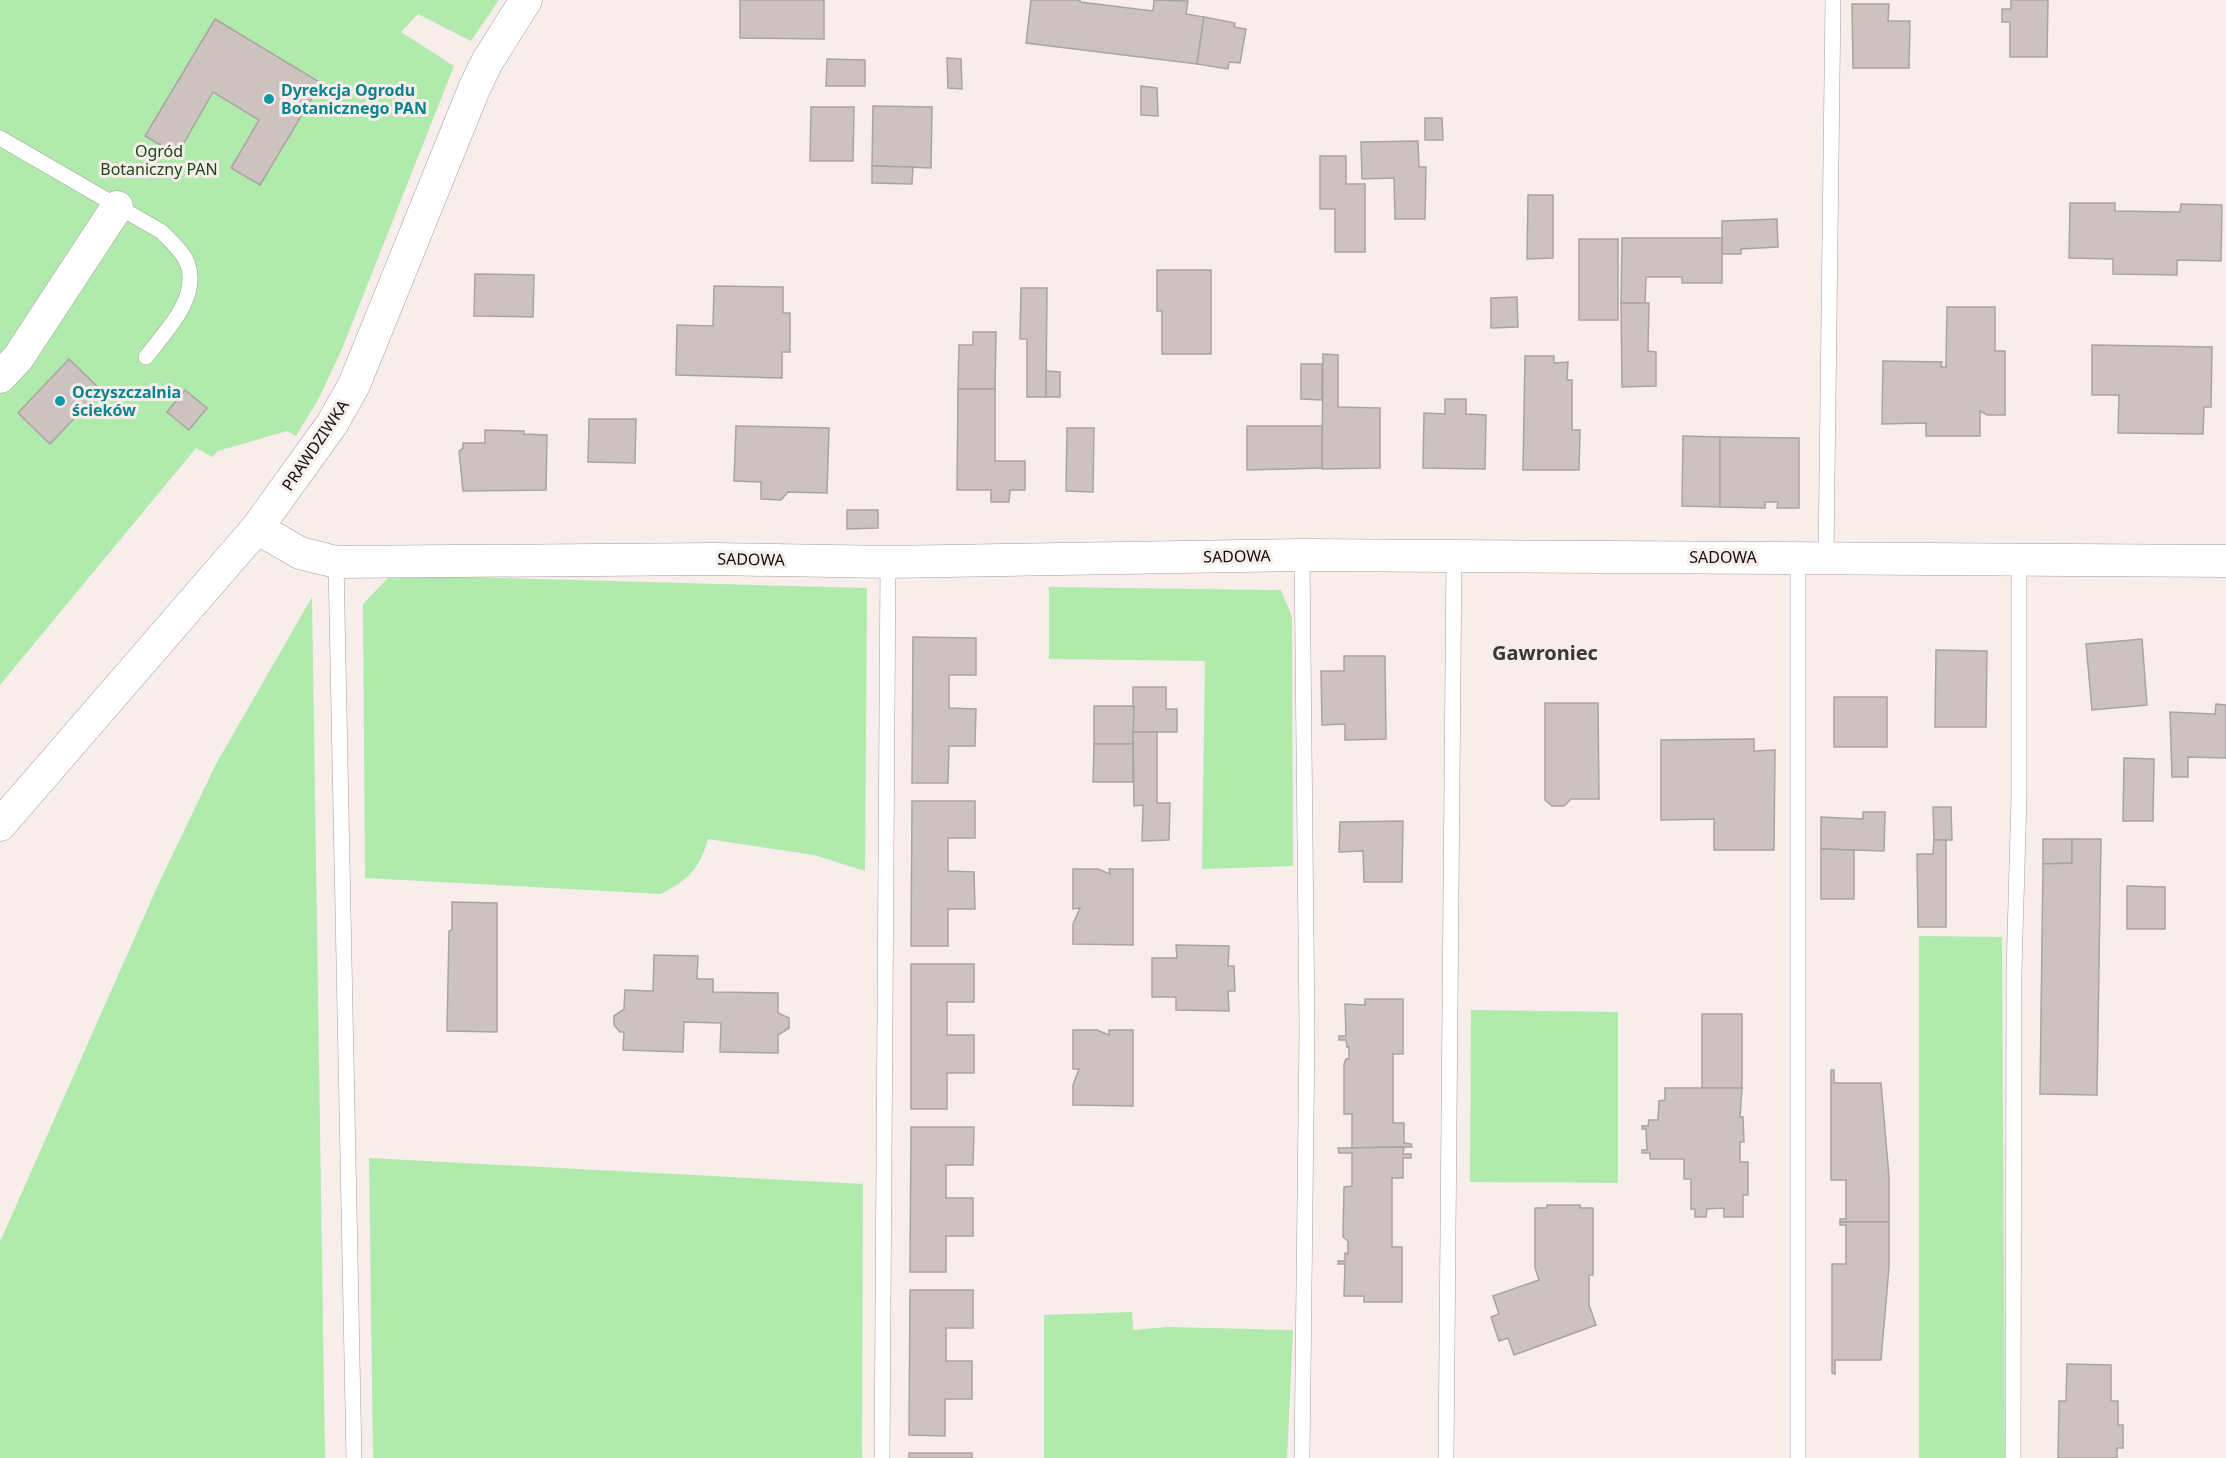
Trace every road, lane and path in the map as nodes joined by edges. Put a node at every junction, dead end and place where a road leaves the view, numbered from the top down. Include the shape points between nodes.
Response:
1 (526, 0) edge
2 (1833, 0) edge
3 (0, 138) edge
4 (117, 207) junction
5 (146, 357) dead end
6 (0, 377) edge
7 (257, 528) junction
8 (1302, 555) junction
9 (1454, 556) junction
10 (1812, 557) junction
11 (2019, 558) junction
12 (2226, 561) edge
13 (336, 562) junction
14 (888, 562) junction
15 (0, 825) edge
16 (354, 1458) edge
17 (882, 1458) edge
18 (1302, 1458) edge
19 (1446, 1458) edge
20 (1798, 1458) edge
21 (2013, 1458) edge

1 - 7 street, PRAWDZIWKA via 474,89 354,385 332,424
2 - 10 lane
3 - 4 lane
4 - 5 lane via 162,232 188,265 189,290 179,312
4 - 6 street via 18,358
7 - 13 street, SADOWA via 300,553
7 - 15 street, PRAWDZIWKA
8 - 9 street, SADOWA
8 - 14 street, SADOWA
8 - 18 lane via 1306,1030
9 - 10 street, SADOWA
9 - 19 lane
10 - 11 street, SADOWA
10 - 20 lane
11 - 12 street, SADOWA
11 - 21 lane
13 - 14 street, SADOWA
13 - 16 lane
14 - 17 lane

